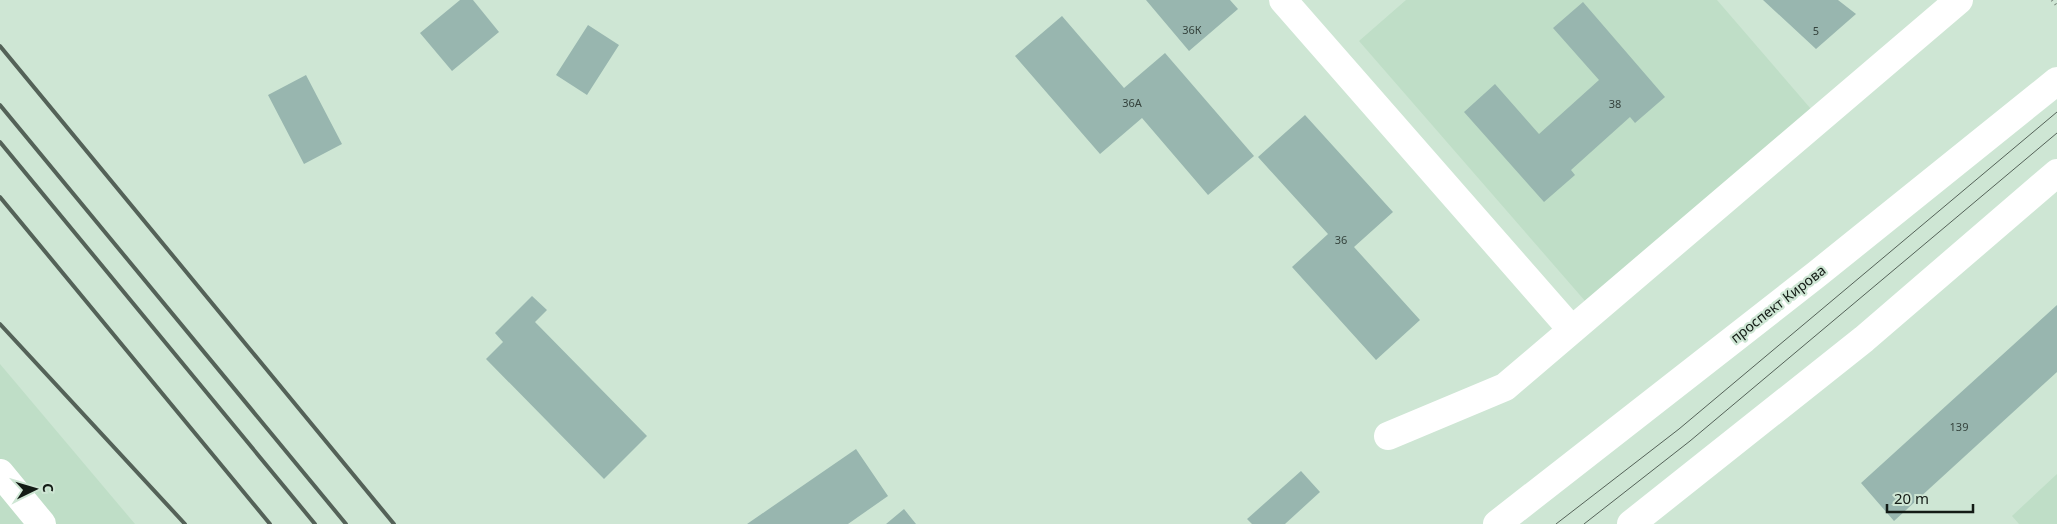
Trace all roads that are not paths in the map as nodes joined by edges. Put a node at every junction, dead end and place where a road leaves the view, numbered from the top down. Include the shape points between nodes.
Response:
1 (1283, 0) edge
2 (1959, 0) edge
3 (2057, 81) edge
4 (2057, 173) edge
5 (1572, 330) junction
6 (1388, 436) dead end
7 (0, 473) edge
8 (42, 524) edge
9 (1497, 524) edge
10 (1631, 524) edge

1 - 5 main road
2 - 5 main road
3 - 9 main road, проспект Кирова
4 - 10 main road via 1864,339
5 - 6 main road via 1505,387
7 - 8 main road

